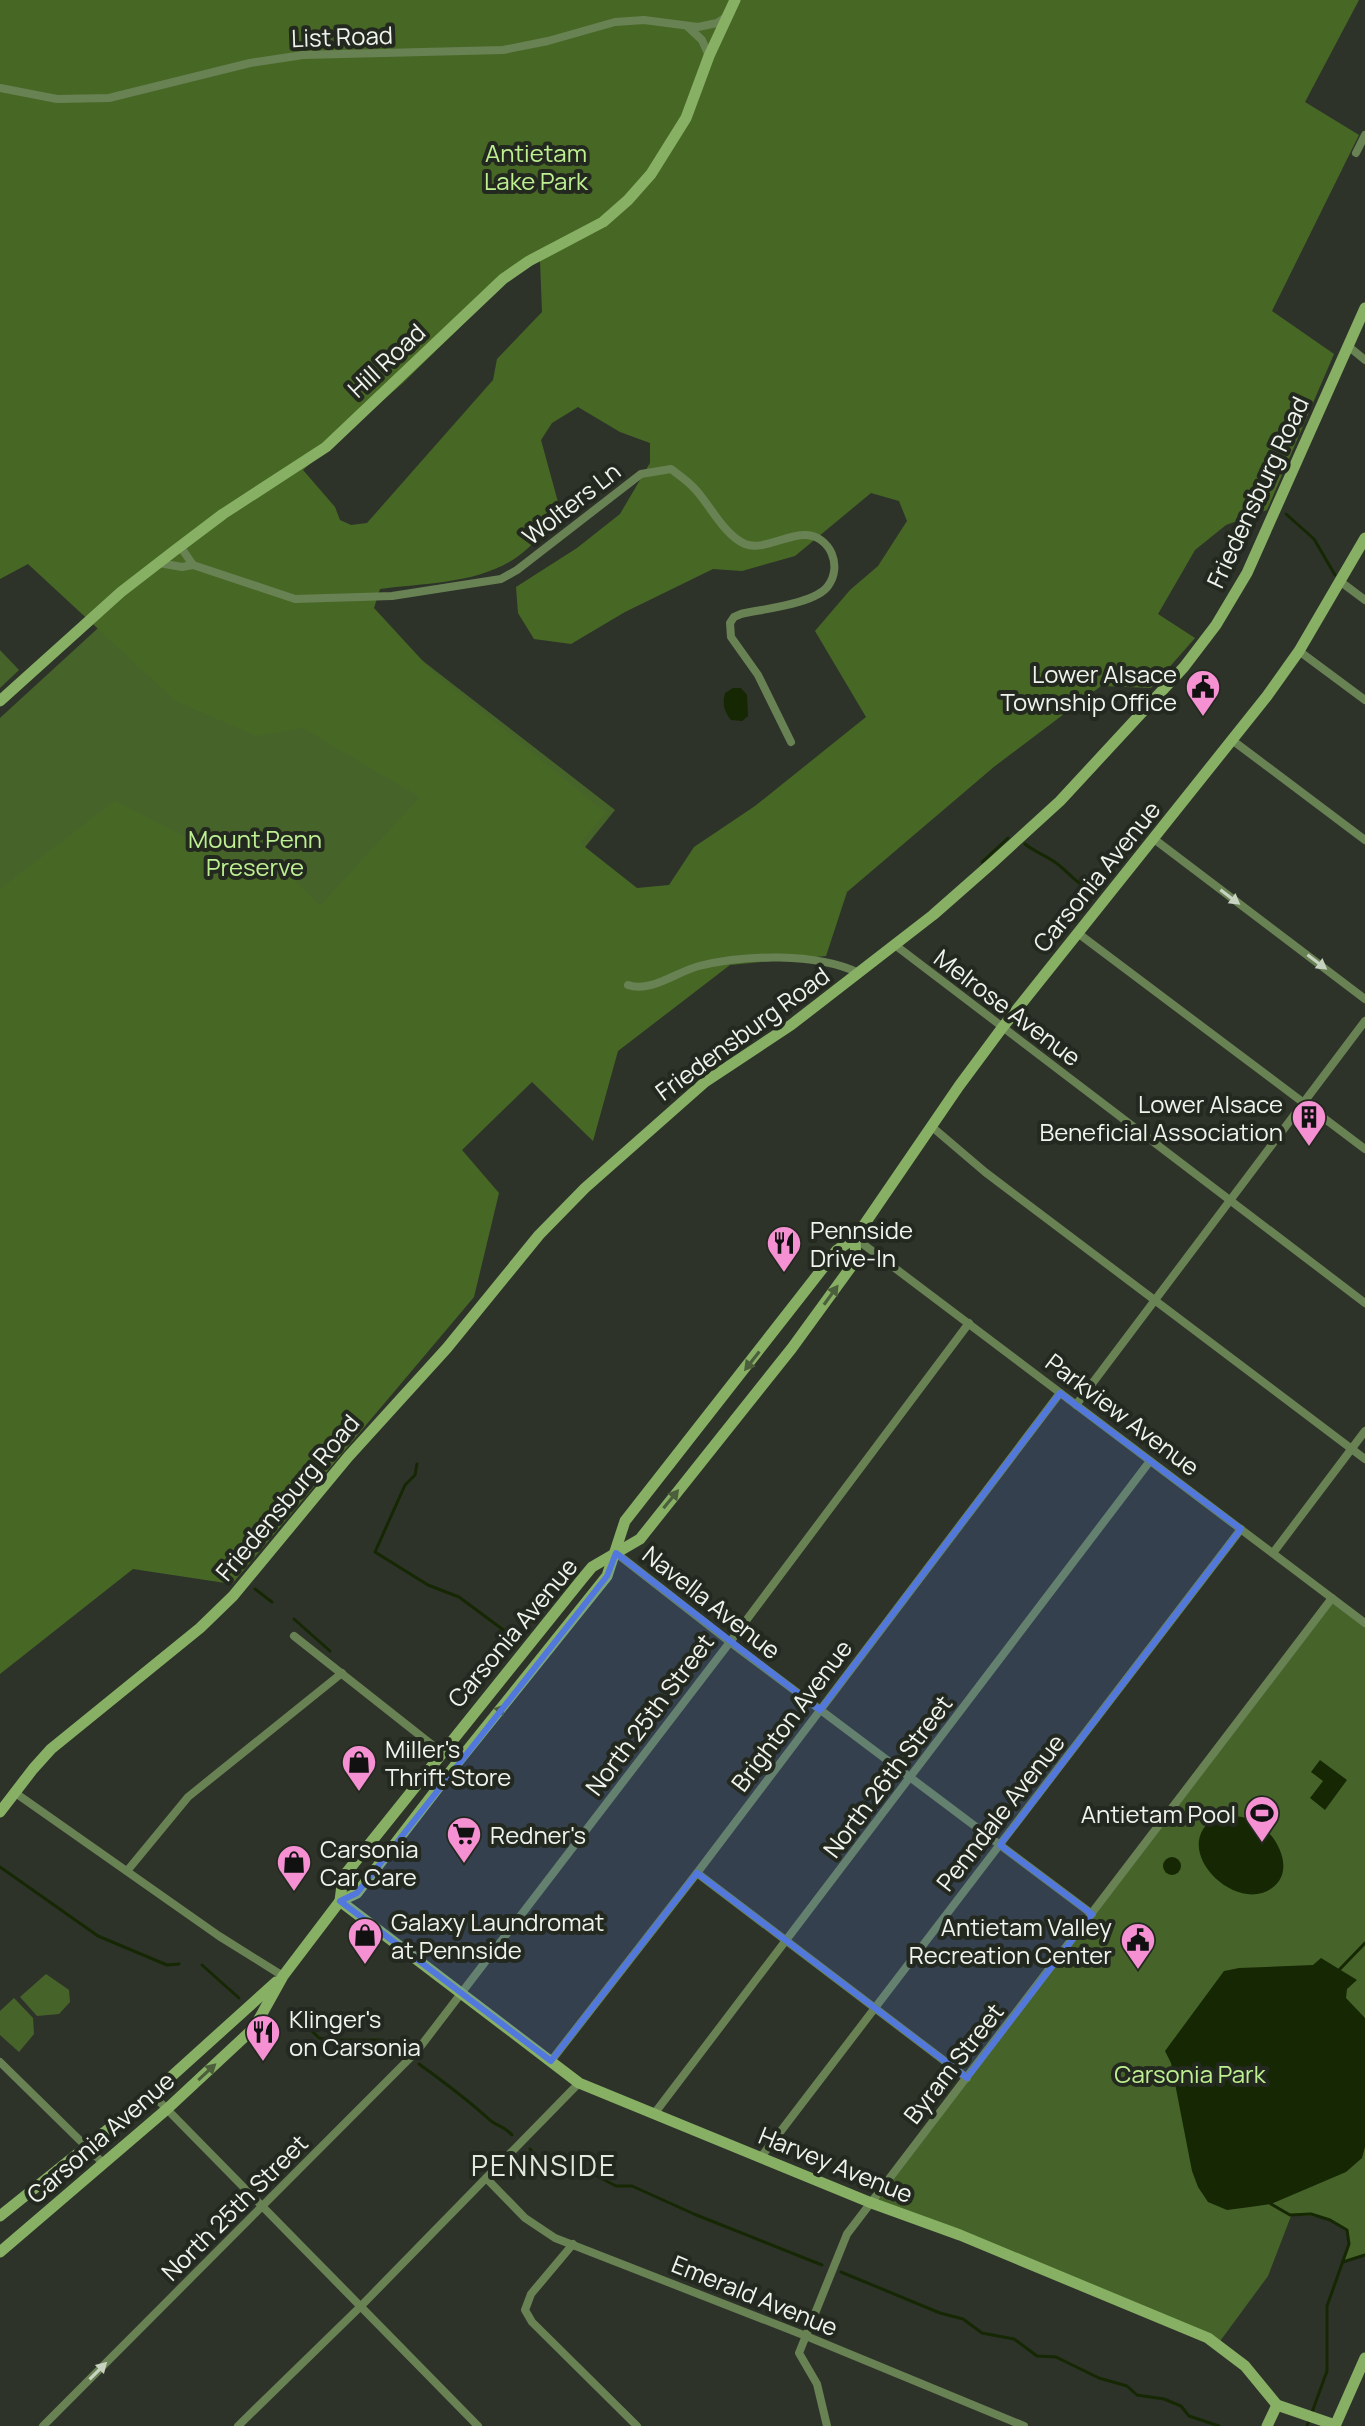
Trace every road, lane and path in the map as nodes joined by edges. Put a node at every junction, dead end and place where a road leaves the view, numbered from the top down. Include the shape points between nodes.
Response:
1 (735, 0) edge
2 (729, 15) junction
3 (687, 27) junction
4 (709, 56) junction
5 (0, 88) edge
6 (1365, 135) edge
7 (1356, 153) dead end
8 (1365, 308) edge
9 (1348, 346) junction
10 (1365, 360) edge
11 (1365, 538) edge
12 (180, 546) junction
13 (159, 563) junction
14 (193, 565) junction
15 (1341, 582) junction
16 (1365, 600) edge
17 (1299, 651) junction
18 (1365, 700) edge
19 (0, 701) edge
20 (1232, 740) junction
21 (791, 742) dead end
22 (1154, 839) junction
23 (1365, 840) edge
24 (1079, 934) junction
25 (895, 945) junction
26 (859, 973) junction
27 (628, 985) dead end
28 (1365, 999) edge
29 (1365, 1021) edge
30 (1002, 1028) junction
31 (1303, 1103) junction
32 (931, 1126) junction
33 (1365, 1149) edge
34 (1230, 1201) junction
35 (855, 1238) junction
36 (1155, 1300) junction
37 (1365, 1303) edge
38 (969, 1323) junction
39 (1060, 1393) junction
40 (1076, 1405) junction
41 (1365, 1431) edge
42 (1351, 1449) junction
43 (1365, 1459) edge
44 (1150, 1461) junction
45 (1241, 1529) junction
46 (616, 1553) junction
47 (1273, 1553) junction
48 (1332, 1598) junction
49 (1365, 1623) edge
50 (294, 1636) dead end
51 (730, 1642) junction
52 (342, 1673) junction
53 (820, 1710) junction
54 (441, 1752) junction
55 (911, 1778) junction
56 (14, 1792) junction
57 (0, 1812) edge
58 (1000, 1845) junction
59 (127, 1871) junction
60 (697, 1873) junction
61 (340, 1901) junction
62 (1092, 1914) junction
63 (787, 1942) junction
64 (283, 1976) junction
65 (462, 1992) junction
66 (874, 2007) junction
67 (551, 2061) junction
68 (0, 2062) edge
69 (967, 2078) junction
70 (579, 2083) junction
71 (152, 2094) junction
72 (167, 2109) junction
73 (654, 2114) junction
74 (87, 2147) junction
75 (761, 2157) junction
76 (103, 2163) junction
77 (486, 2178) junction
78 (869, 2202) junction
79 (263, 2207) junction
80 (0, 2215) edge
81 (573, 2244) junction
82 (0, 2252) edge
83 (360, 2307) junction
84 (806, 2336) junction
85 (1365, 2358) edge
86 (1277, 2405) junction
87 (470, 2417) junction
88 (43, 2426) edge
89 (238, 2426) edge
90 (461, 2426) edge
91 (478, 2426) edge
92 (637, 2426) edge
93 (827, 2426) edge
94 (1024, 2426) edge
95 (1267, 2426) edge
96 (1335, 2426) edge

1 - 2 street, Hill Road
2 - 3 street, List Road via 708,26
2 - 4 street, Hill Road
3 - 4 street via 702,40
3 - 5 street, List Road via 627,21 503,50 303,55 101,99 57,99
4 - 12 street, Hill Road via 674,140 628,200 603,222 503,279 326,447
6 - 7 street
8 - 9 street, Friedensburg Road
9 - 10 street
9 - 25 street, Friedensburg Road via 1252,562 1205,641 1060,801
11 - 15 street, Carsonia Avenue
12 - 13 street, Hill Road
12 - 14 street
13 - 14 street
13 - 19 street, Hill Road
14 - 21 street, Wolters Ln via 295,599 392,596 501,579 641,474 671,469 744,543 809,535 830,548 833,575 822,592 741,614 730,623 731,637 758,675
15 - 16 street
15 - 17 street, Carsonia Avenue
17 - 18 street
17 - 20 street, Carsonia Avenue
20 - 22 street, Carsonia Avenue
20 - 23 street
22 - 24 street, Carsonia Avenue
22 -> 28 street
24 - 30 street, Carsonia Avenue
24 - 31 street
25 - 26 street, Friedensburg Road
25 - 30 street, Melrose Avenue
26 - 27 street via 812,961 751,958 696,967 645,987
26 - 56 street, Friedensburg Road via 705,1082 585,1188 539,1235 233,1596 51,1749
29 - 31 street
30 - 32 street, Carsonia Avenue
30 - 34 street, Melrose Avenue
31 - 33 street
31 - 34 street
32 - 35 street, Carsonia Avenue
32 - 36 street
34 - 36 street
34 - 37 street, Melrose Avenue
35 - 38 street, Parkview Avenue
35 -> 46 street, Carsonia Avenue via 837,1250 625,1521
46 -> 35 street, Carsonia Avenue via 640,1539 792,1348 856,1260
36 - 40 street
36 - 42 street
38 - 39 street, Parkview Avenue
38 - 51 street, North 25th Street
39 - 40 street, Parkview Avenue
39 - 53 street, Brighton Avenue
40 - 44 street, Parkview Avenue
41 - 42 street
42 - 43 street
42 - 47 street
44 - 45 street, Parkview Avenue
44 - 55 street, North 26th Street
45 - 47 street, Parkview Avenue
45 - 58 street, Penndale Avenue
46 - 51 street, Navella Avenue
46 - 54 street, Carsonia Avenue via 592,1567
61 -> 46 street, Carsonia Avenue via 357,1893 607,1576
47 - 48 street, Parkview Avenue
48 - 49 street, Parkview Avenue
48 - 62 street, Byram Street
50 - 52 street
51 - 53 street, Navella Avenue
51 - 65 street, North 25th Street
52 - 54 street
52 - 59 street via 188,1797
53 - 55 street, Navella Avenue
53 - 60 street, Brighton Avenue
54 - 61 street, Carsonia Avenue via 343,1877
55 - 58 street, Navella Avenue
55 - 63 street, North 26th Street
56 - 57 street, Friedensburg Road
56 - 59 street
58 - 62 street, Navella Avenue
58 - 66 street, Penndale Avenue
59 - 64 street
60 - 63 street
60 - 67 street, Brighton Avenue
61 - 64 street, Carsonia Avenue
61 - 65 street, Harvey Avenue
62 - 69 street, Byram Street
63 - 66 street
63 - 73 street, North 26th Street
64 - 71 street, Carsonia Avenue
72 -> 64 street, Carsonia Avenue via 254,2028
65 - 67 street, Harvey Avenue
65 - 79 street, North 25th Street via 417,2051
66 - 69 street
66 - 75 street, Penndale Avenue
67 - 70 street, Harvey Avenue
68 - 74 street
69 - 78 street, Byram Street
70 - 73 street, Harvey Avenue
70 - 77 street
71 - 72 street
71 - 74 street, Carsonia Avenue
72 - 76 street, Carsonia Avenue
72 - 79 street
73 - 75 street, Harvey Avenue
74 - 76 street
74 - 80 street, Carsonia Avenue
75 - 78 street, Harvey Avenue
76 - 82 street, Carsonia Avenue
77 - 81 street, Emerald Avenue via 525,2218
77 - 83 street
78 - 84 street, Byram Street via 847,2234
78 - 86 street, Harvey Avenue via 1208,2338 1245,2366
79 - 83 street
88 -> 79 street, North 25th Street
81 - 84 street, Emerald Avenue
81 - 92 street via 531,2294 525,2310
83 - 87 street
83 - 89 street
84 - 93 street, Byram Street via 799,2353 821,2396
84 - 94 street, Emerald Avenue
85 - 96 street
86 - 95 street
86 - 96 street
87 - 90 street
87 - 91 street

